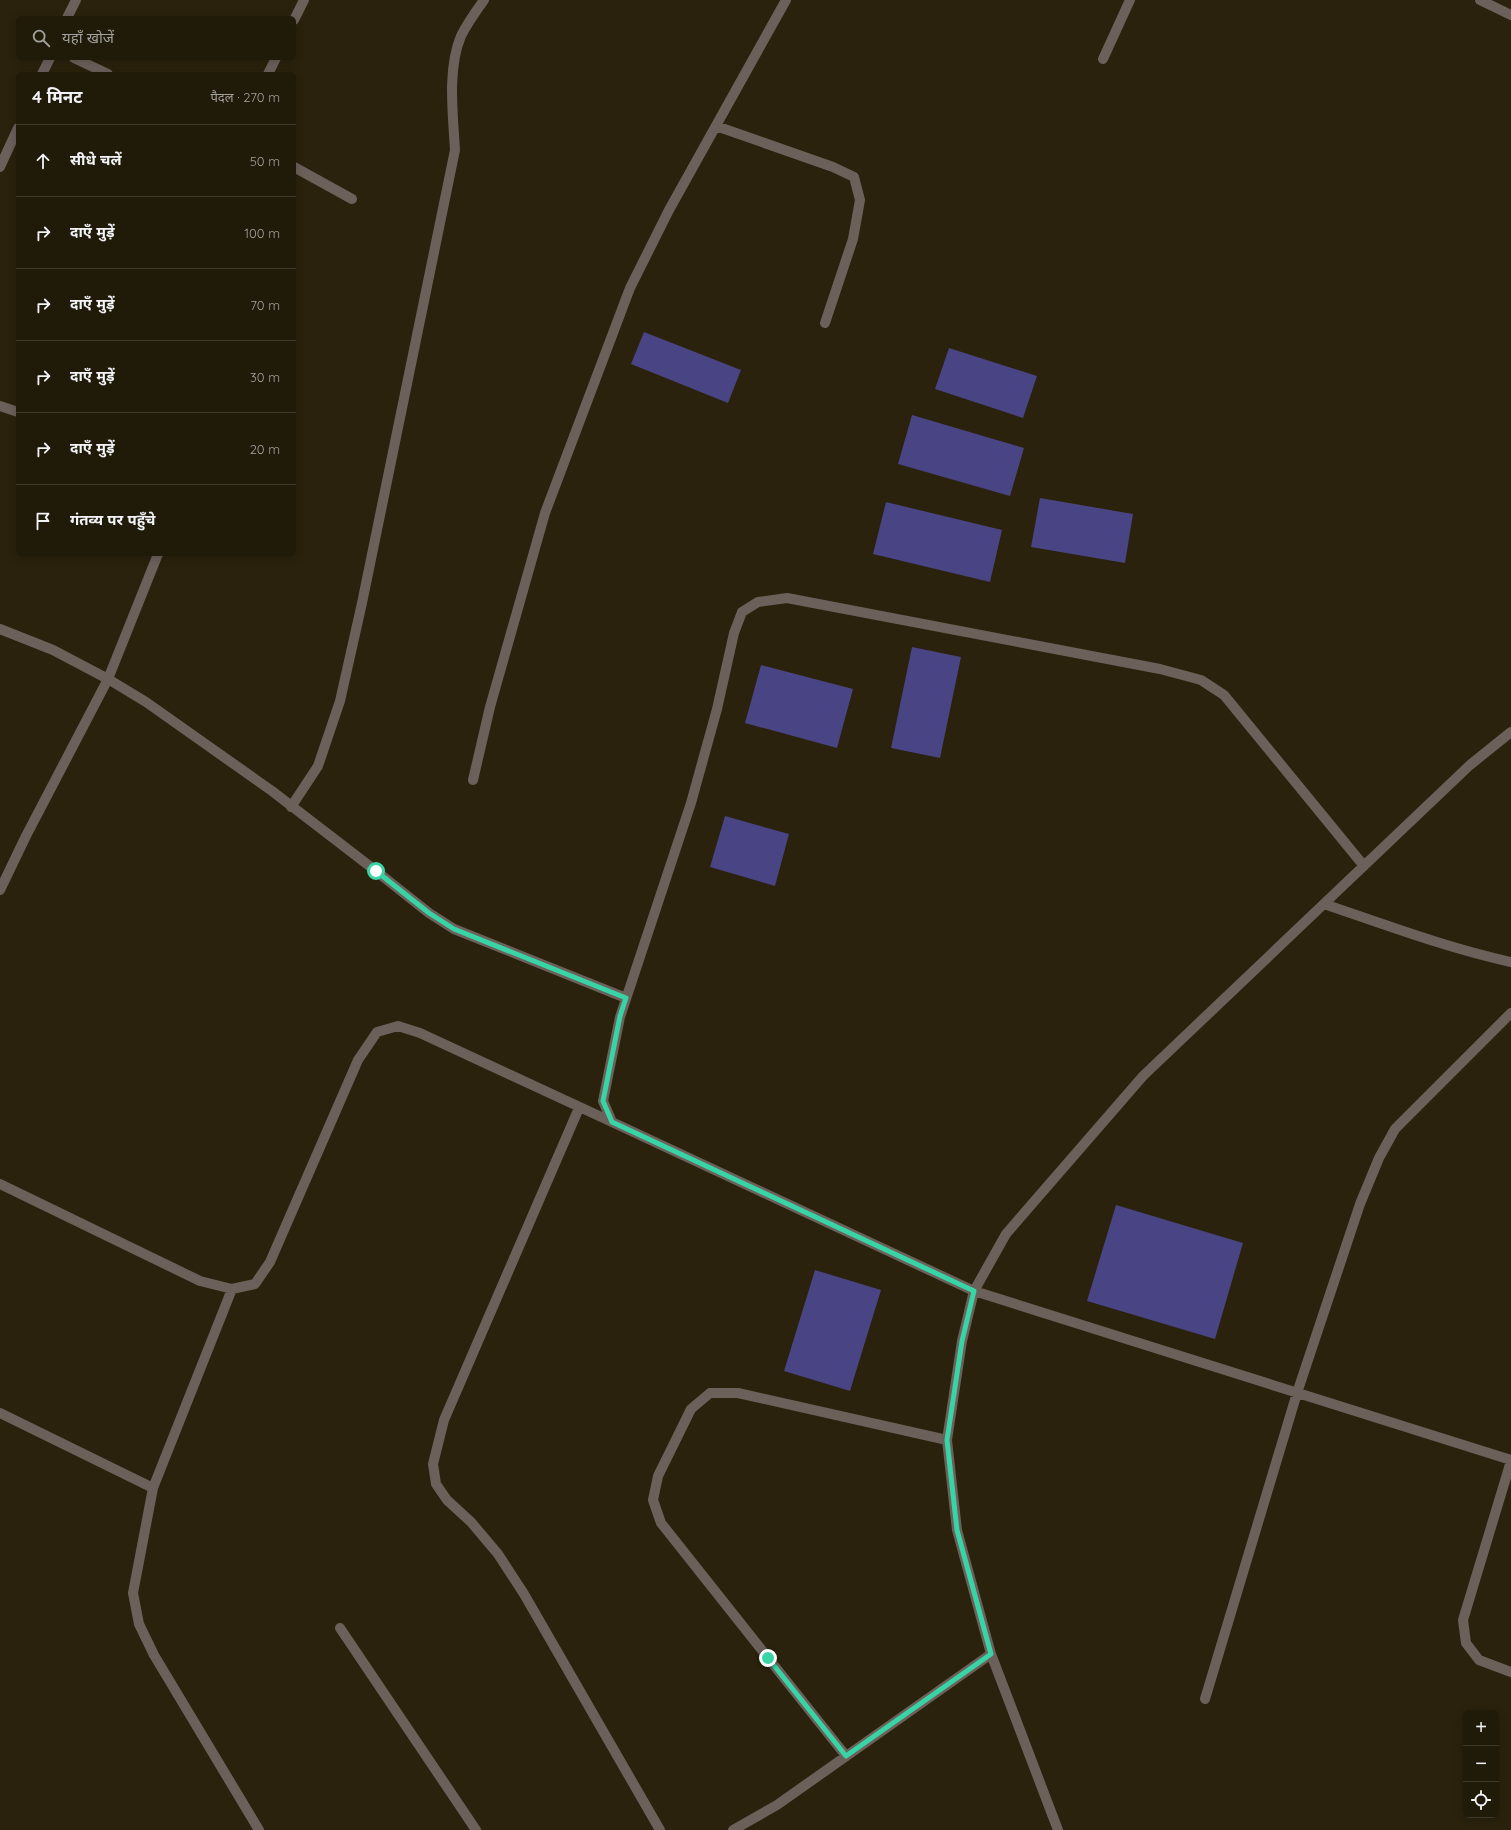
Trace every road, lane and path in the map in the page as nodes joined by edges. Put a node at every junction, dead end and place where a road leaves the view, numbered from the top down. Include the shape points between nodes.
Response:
1 (76, 0) edge
2 (304, 0) edge
3 (484, 0) edge
4 (786, 0) edge
5 (1130, 0) edge
6 (1480, 0) edge
7 (1511, 15) edge
8 (69, 16) edge
9 (296, 16) edge
10 (1103, 59) dead end
11 (49, 60) edge
12 (78, 60) edge
13 (275, 60) edge
14 (43, 72) edge
15 (104, 72) edge
16 (269, 72) edge
17 (716, 126) junction
18 (16, 132) edge
19 (0, 166) edge
20 (296, 168) edge
21 (352, 199) dead end
22 (825, 323) dead end
23 (0, 406) edge
24 (16, 411) edge
25 (157, 556) edge
26 (0, 629) edge
27 (108, 679) junction
28 (1511, 732) edge
29 (473, 780) dead end
30 (291, 806) junction
31 (1364, 866) junction
32 (0, 890) edge
33 (1324, 904) junction
34 (1511, 962) edge
35 (626, 998) junction
36 (1511, 1013) edge
37 (579, 1108) junction
38 (612, 1122) junction
39 (0, 1184) edge
40 (232, 1289) junction
41 (974, 1291) junction
42 (1297, 1393) junction
43 (0, 1413) edge
44 (947, 1440) junction
45 (1511, 1461) edge
46 (153, 1488) junction
47 (340, 1628) dead end
48 (991, 1654) junction
49 (1511, 1672) edge
50 (1205, 1699) dead end
51 (846, 1756) junction
52 (259, 1830) edge
53 (476, 1830) edge
54 (660, 1830) edge
55 (733, 1830) edge
56 (1058, 1830) edge

1 - 8 street
2 - 9 street
3 - 30 street via 461,36 454,64 455,150 340,701 318,766
4 - 17 street
5 - 10 street
6 - 7 street
11 - 14 street
12 - 15 street
13 - 16 street
17 - 22 street via 833,167 854,177 860,200 853,239
17 - 29 street via 669,210 630,288 551,499 490,707
18 - 19 street
20 - 21 street
23 - 24 street
25 - 27 street
26 - 27 street via 53,650
27 - 30 street via 159,711
27 - 32 street
28 - 31 street via 1470,765
30 - 35 street via 429,913 454,929
31 - 33 street
31 - 35 street via 1224,695 1200,680 1160,669 787,598 758,602 742,612 734,633 717,710 691,803
33 - 34 street via 1416,935
33 - 41 street via 1143,1076 1006,1234
35 - 38 street via 603,1101
36 - 42 street via 1395,1129 1379,1158 1360,1204
37 - 38 street
37 - 40 street via 420,1033 398,1026 377,1032 358,1060 270,1262 256,1284
37 - 54 street via 444,1420 433,1464 436,1484 447,1500 471,1522 498,1554 524,1594
38 - 41 street
39 - 40 street via 200,1281
40 - 46 street
41 - 42 street
41 - 44 street via 962,1341
42 - 45 street
42 - 50 street
43 - 46 street
44 - 48 street via 957,1530
44 - 51 street via 738,1393 710,1393 691,1409 658,1476 653,1500 661,1523
45 - 49 street via 1463,1620 1466,1644 1479,1660
46 - 52 street via 133,1593 139,1624 154,1655
47 - 53 street
48 - 51 street
48 - 56 street
51 - 55 street via 777,1805

